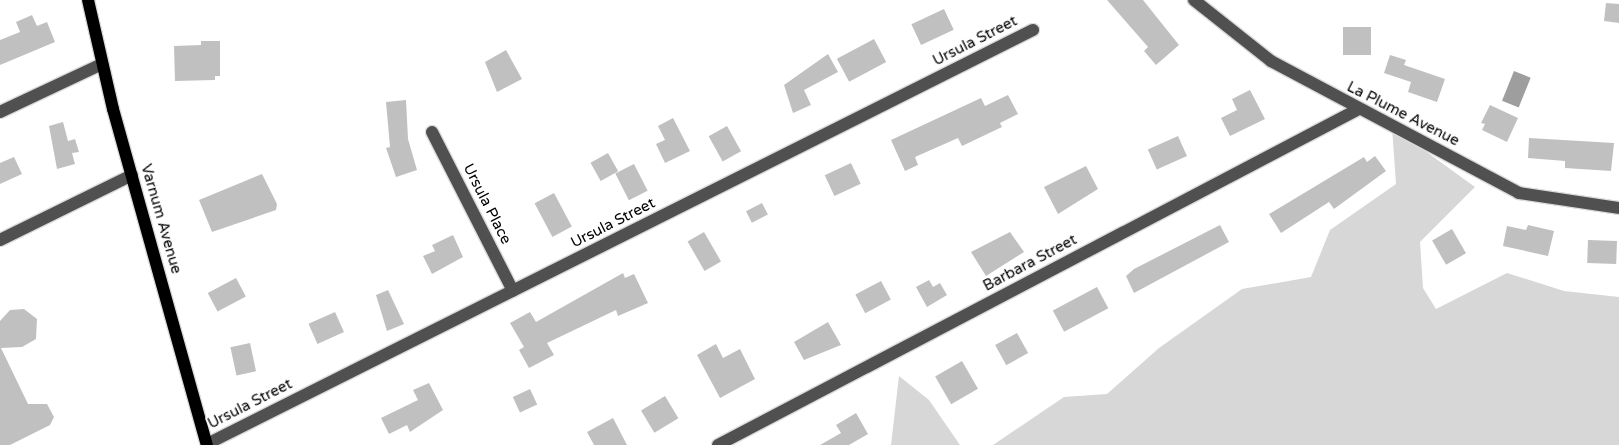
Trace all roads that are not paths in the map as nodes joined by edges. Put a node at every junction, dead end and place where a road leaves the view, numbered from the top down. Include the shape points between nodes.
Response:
1 (88, 0) edge
2 (1194, 0) edge
3 (1033, 30) dead end
4 (102, 64) junction
5 (1357, 110) junction
6 (0, 112) edge
7 (432, 132) dead end
8 (132, 176) junction
9 (1619, 208) edge
10 (0, 240) edge
11 (513, 291) junction
12 (207, 445) edge
13 (718, 445) edge

1 - 4 main road, Varnum Avenue
2 - 5 street, La Plume Avenue via 1271,61
3 - 11 street, Ursula Street
4 - 6 street
4 - 8 main road, Varnum Avenue
5 - 9 street, La Plume Avenue via 1519,193
5 - 13 street, Barbara Street
7 - 11 street, Ursula Place
8 - 10 street
8 - 12 main road, Varnum Avenue
11 - 12 street, Ursula Street

